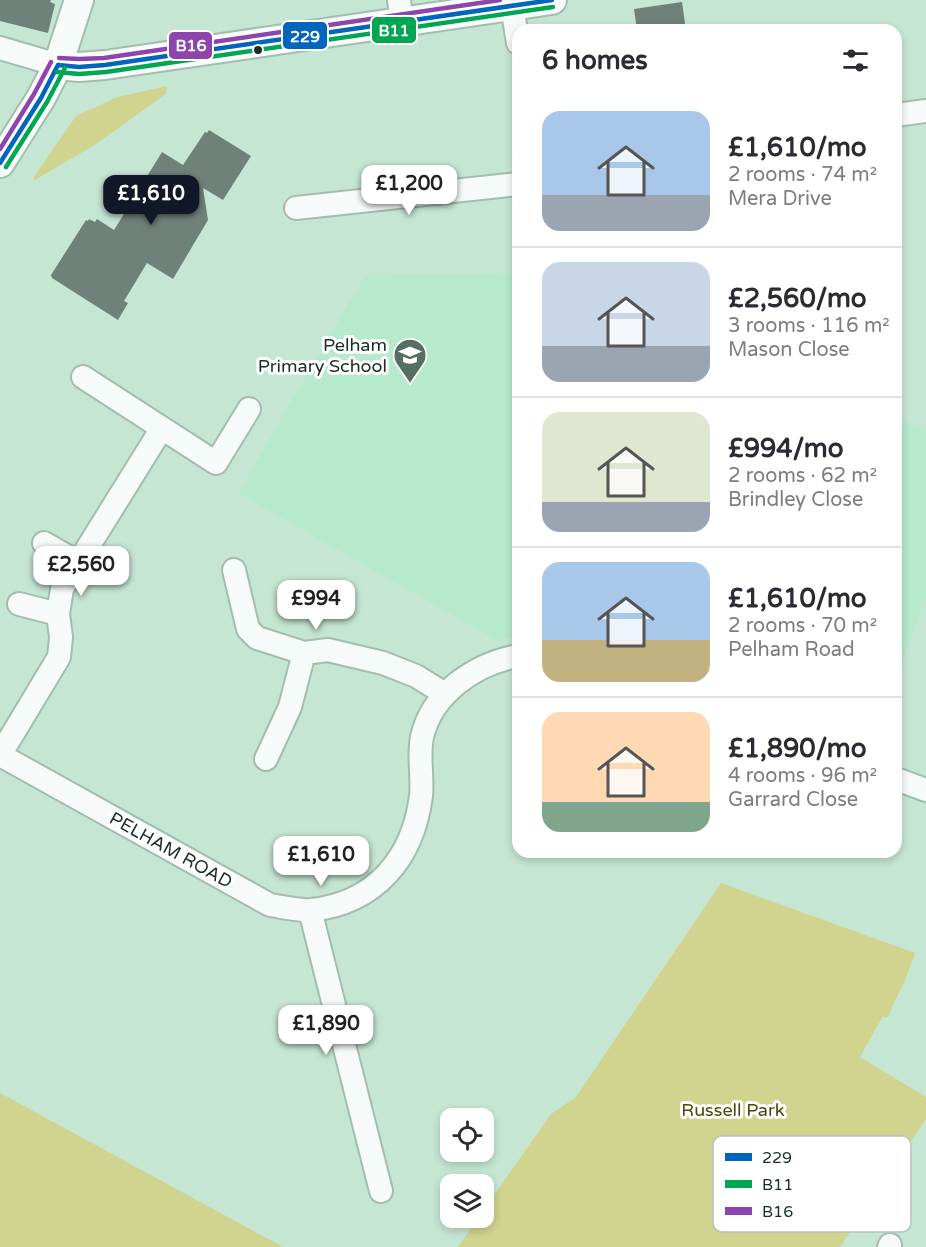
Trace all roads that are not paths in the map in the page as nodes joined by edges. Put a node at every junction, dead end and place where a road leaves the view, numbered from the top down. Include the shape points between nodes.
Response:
1 (79, 0) edge
2 (552, 0) edge
3 (512, 6) junction
4 (400, 11) edge
5 (515, 24) edge
6 (0, 48) edge
7 (58, 65) junction
8 (926, 111) edge
9 (902, 114) edge
10 (2, 157) edge
11 (512, 185) edge
12 (296, 208) dead end
13 (83, 377) dead end
14 (249, 409) dead end
15 (162, 428) junction
16 (44, 543) dead end
17 (77, 562) junction
18 (234, 570) dead end
19 (19, 604) dead end
20 (58, 614) junction
21 (304, 653) junction
22 (512, 657) edge
23 (445, 694) junction
24 (0, 755) edge
25 (266, 759) dead end
26 (902, 781) edge
27 (926, 790) edge
28 (310, 910) junction
29 (381, 1191) dead end

1 - 7 main road
2 - 3 main road
3 - 4 main road
3 - 5 street
4 - 7 main road via 105,65
6 - 7 street
7 - 10 main road
8 - 9 street
11 - 12 street
13 - 15 street
14 - 15 street via 216,463
15 - 17 street
16 - 17 street
17 - 20 street via 62,589
18 - 21 street via 248,628 257,639
19 - 20 street
20 - 24 street via 59,657
21 - 23 street via 328,650 383,663 416,676
21 - 25 street via 290,707
22 - 23 street, PELHAM ROAD via 470,672
23 - 28 street, PELHAM ROAD via 423,735 422,793 416,827 405,851 374,886 344,903
24 - 28 street, PELHAM ROAD via 270,905
26 - 27 street
28 - 29 street

